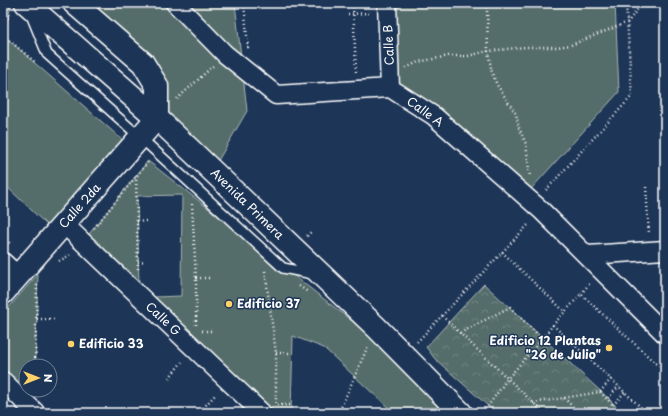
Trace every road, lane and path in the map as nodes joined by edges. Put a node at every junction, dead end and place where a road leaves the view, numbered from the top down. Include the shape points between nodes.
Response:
1 (74, 3) edge
2 (175, 3) edge
3 (353, 3) edge
4 (387, 3) edge
5 (486, 3) edge
6 (627, 3) edge
7 (642, 3) edge
8 (264, 4) dead end
9 (21, 5) edge
10 (244, 5) edge
11 (628, 22) junction
12 (3, 34) edge
13 (248, 47) junction
14 (488, 51) junction
15 (253, 52) dead end
16 (224, 54) junction
17 (349, 74) dead end
18 (390, 82) junction
19 (157, 118) junction
20 (141, 138) junction
21 (148, 161) dead end
22 (136, 176) junction
23 (194, 186) junction
24 (646, 187) dead end
25 (537, 206) junction
26 (146, 221) dead end
27 (137, 222) junction
28 (64, 224) junction
29 (82, 242) junction
30 (657, 251) edge
31 (502, 252) junction
32 (267, 253) junction
33 (588, 255) junction
34 (138, 262) junction
35 (145, 262) dead end
36 (19, 273) edge
37 (138, 274) dead end
38 (323, 276) junction
39 (196, 278) junction
40 (212, 278) dead end
41 (595, 278) dead end
42 (3, 293) edge
43 (581, 294) junction
44 (565, 312) junction
45 (442, 316) junction
46 (37, 319) junction
47 (57, 319) dead end
48 (553, 324) junction
49 (376, 327) junction
50 (460, 333) junction
51 (665, 334) edge
52 (542, 340) junction
53 (194, 348) junction
54 (276, 353) junction
55 (290, 353) dead end
56 (405, 356) junction
57 (35, 358) edge
58 (665, 372) edge
59 (508, 378) junction
60 (611, 379) junction
61 (3, 381) edge
62 (618, 386) junction
63 (600, 392) junction
64 (625, 392) junction
65 (564, 398) junction
66 (608, 398) junction
67 (533, 402) junction
68 (613, 404) junction
69 (290, 405) dead end
70 (36, 413) edge
71 (262, 413) edge
72 (341, 413) edge
73 (462, 413) edge
74 (483, 413) edge
75 (544, 413) edge
76 (579, 413) edge
77 (613, 413) edge
78 (647, 413) edge

1 - 19 main road via 143,63 158,86
2 - 16 street
3 - 17 path via 356,73
4 - 18 street, Calle B
5 - 14 path
6 - 11 path
7 - 11 path
8 - 10 path
9 - 12 path
9 - 19 main road, Avenida Primera
9 - 20 lane via 47,54
10 - 13 path
11 - 14 path via 571,45
11 - 25 path via 632,96 540,196
13 - 15 path
13 - 16 path
14 - 18 path via 418,62
14 - 25 path via 492,73 516,114 526,144
16 - 18 street via 276,95
16 - 19 path
18 - 25 street, Calle A via 434,116
19 - 20 main road, Calle 2da
19 - 38 main road, Avenida Primera
20 - 23 lane
20 - 28 main road, Calle 2da
21 - 22 path
22 - 27 path
22 - 29 path
23 - 32 lane
23 - 39 path via 192,202
24 - 30 path
25 - 31 path
25 - 33 street, Calle A
26 - 27 path
27 - 34 path
28 - 29 street, Calle G
28 - 36 main road, Calle 2da
29 - 53 street, Calle G
30 - 33 street
31 - 44 path
31 - 45 path
32 - 38 lane via 284,268
32 - 54 path via 264,264
33 - 51 street, Calle A
34 - 35 path
34 - 37 path
36 - 42 main road, Calle 2da
36 - 46 path
38 - 49 main road, Avenida Primera
39 - 40 path
39 - 53 path
41 - 43 path
43 - 44 path
43 - 58 path
44 - 48 path
45 - 50 path
45 - 56 path
46 - 47 path
46 - 57 path
48 - 52 path
48 - 60 path
49 - 56 main road, Avenida Primera
49 - 72 path via 339,412
50 - 52 path via 510,307
50 - 59 path
52 - 59 path
53 - 71 street, Calle G
54 - 55 path
54 - 69 path via 276,405
56 - 73 main road, Avenida Primera
59 - 67 path
59 - 74 path
60 - 62 path
60 - 63 path
61 - 70 street
62 - 64 path
62 - 66 path
63 - 65 path
63 - 66 path
64 - 68 path
64 - 78 path
65 - 67 path
65 - 76 path
66 - 68 path
67 - 75 path
68 - 77 path

